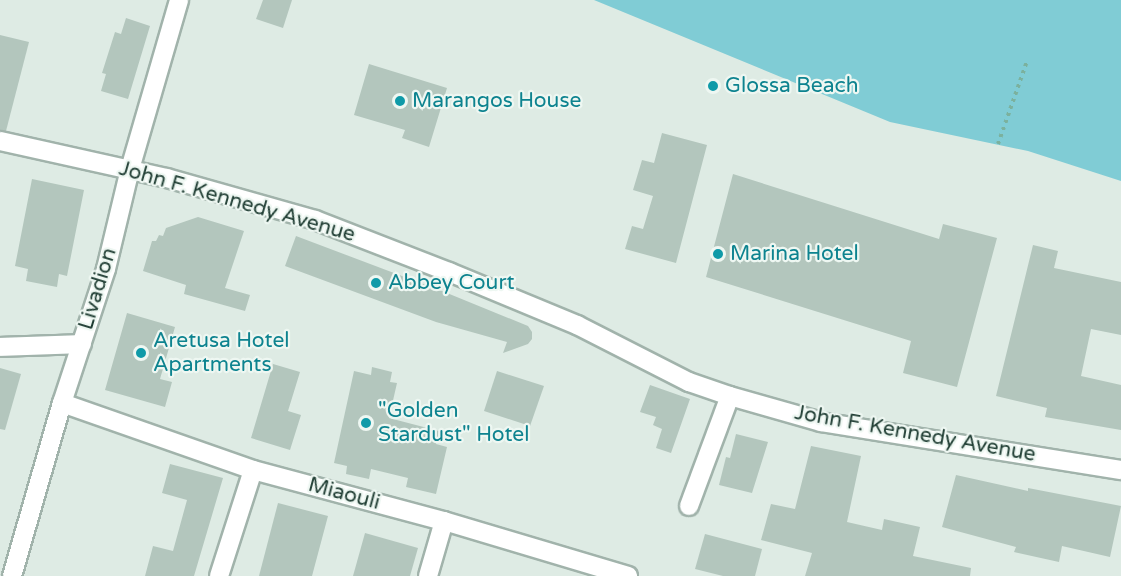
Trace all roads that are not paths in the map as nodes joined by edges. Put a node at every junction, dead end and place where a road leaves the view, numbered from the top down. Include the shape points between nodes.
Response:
1 (179, 0) edge
2 (0, 141) edge
3 (130, 169) junction
4 (82, 344) junction
5 (0, 347) edge
6 (730, 396) junction
7 (62, 403) junction
8 (253, 470) junction
9 (1121, 470) edge
10 (689, 506) dead end
11 (444, 521) junction
12 (12, 576) edge
13 (219, 576) edge
14 (428, 576) edge
15 (628, 576) edge

1 - 3 street, Livadion
2 - 3 street, John F. Kennedy Avenue
3 - 4 street, Livadion via 106,269
3 - 6 street, John F. Kennedy Avenue via 327,225 577,325 689,382
4 - 5 street
4 - 7 street, Livadion
6 - 9 street, John F. Kennedy Avenue via 821,422
6 - 10 street
7 - 8 street, Miaouli
7 - 12 street, Livadion
8 - 11 street, Miaouli
8 - 13 street
11 - 14 street
11 - 15 street, Miaouli

